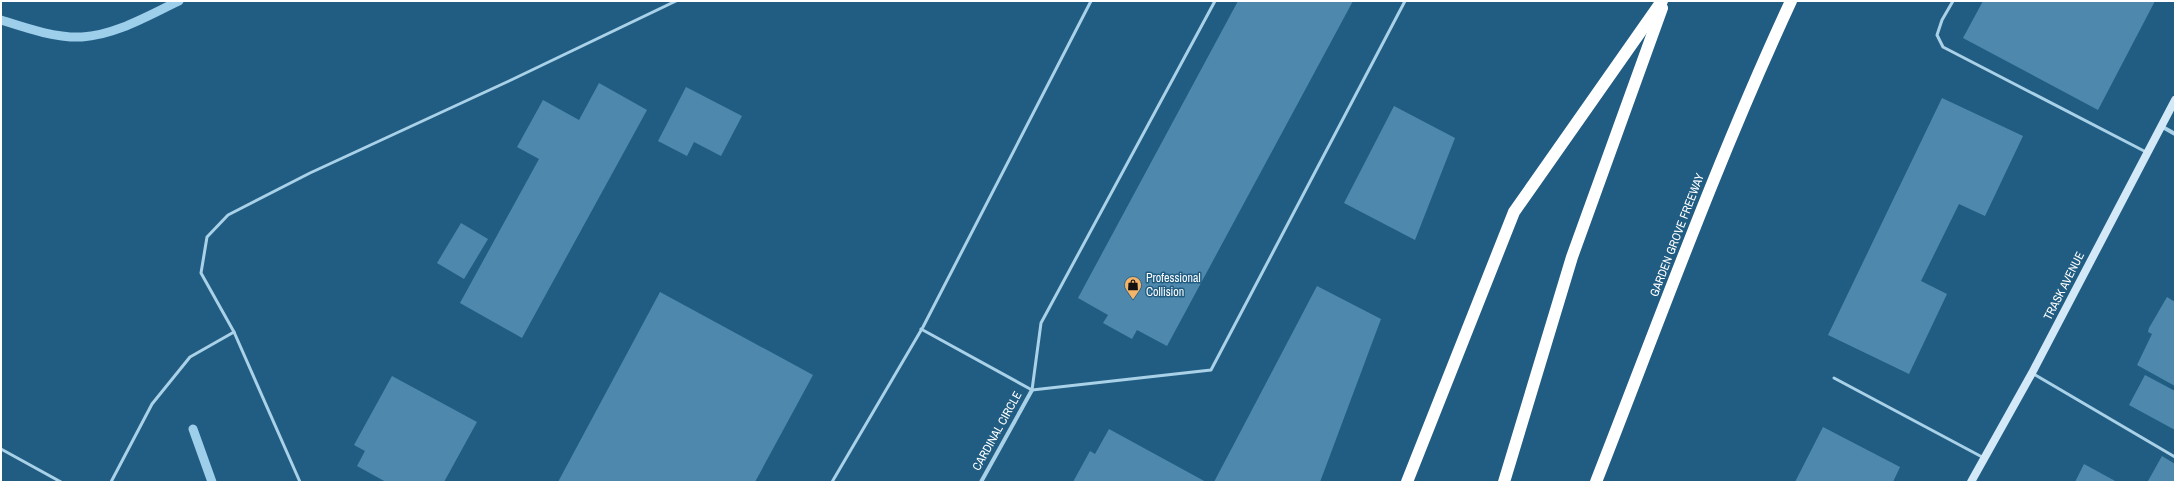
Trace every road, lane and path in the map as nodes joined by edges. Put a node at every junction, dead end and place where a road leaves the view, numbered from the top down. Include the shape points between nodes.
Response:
1 (676, 1) edge
2 (1091, 1) edge
3 (1215, 1) edge
4 (1406, 1) edge
5 (1663, 1) edge
6 (1791, 1) edge
7 (1953, 1) edge
8 (2175, 100) edge
9 (2161, 126) junction
10 (2175, 134) edge
11 (2146, 152) junction
12 (922, 329) junction
13 (234, 332) junction
14 (2032, 373) junction
15 (1834, 378) dead end
16 (1032, 390) junction
17 (1, 449) edge
18 (2175, 457) edge
19 (1984, 458) junction
20 (61, 482) edge
21 (111, 482) edge
22 (300, 482) edge
23 (832, 482) edge
24 (981, 482) edge
25 (1407, 482) edge
26 (1504, 482) edge
27 (1596, 482) edge
28 (1971, 482) edge

1 - 13 lane via 310,173 228,215 207,238 201,273
2 - 12 lane
3 - 16 lane via 1041,323
4 - 16 lane via 1211,370
5 - 25 highway via 1514,212
5 - 26 highway via 1572,257
6 - 27 highway, GARDEN GROVE FREEWAY via 1760,67 1705,202
7 - 11 lane via 1936,35 1943,46
8 - 9 main road, TRASK AVENUE
9 - 10 street
9 - 11 main road, TRASK AVENUE
11 - 14 main road, TRASK AVENUE
12 - 16 lane
12 - 23 lane
13 - 21 lane via 190,357 152,404
13 - 22 lane
14 - 18 lane
14 - 19 main road, TRASK AVENUE
15 - 19 lane
16 - 24 street, CARDINAL CIRCLE
17 - 20 lane
19 - 28 main road, TRASK AVENUE

